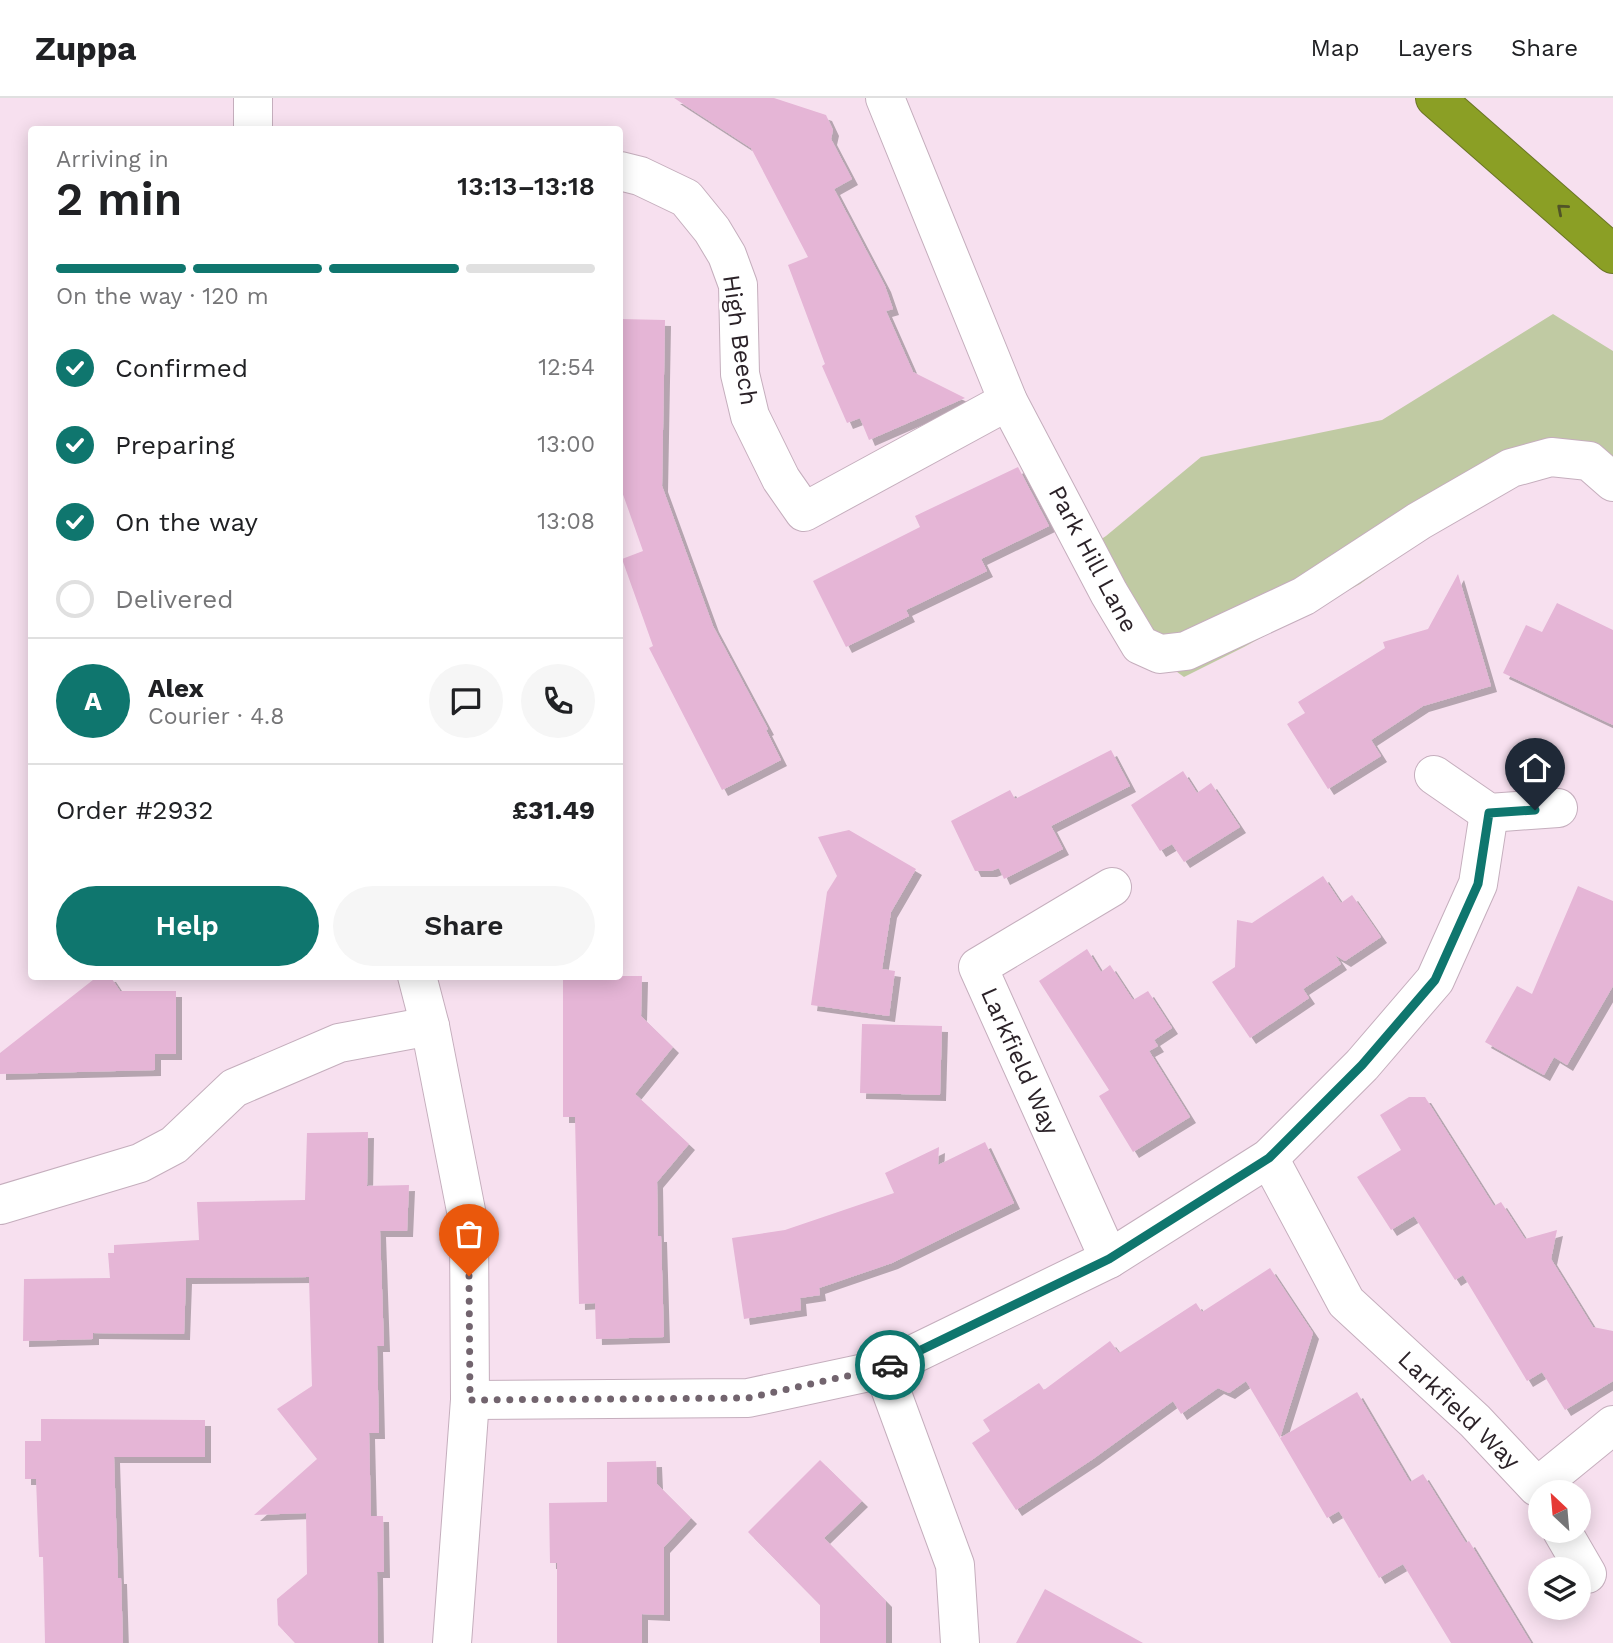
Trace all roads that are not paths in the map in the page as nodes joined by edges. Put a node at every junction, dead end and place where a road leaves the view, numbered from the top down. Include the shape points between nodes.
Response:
1 (253, 98) edge
2 (885, 98) edge
3 (1435, 98) edge
4 (253, 126) edge
5 (623, 172) edge
6 (1613, 254) edge
7 (1008, 401) junction
8 (1613, 482) edge
9 (1434, 775) dead end
10 (1558, 808) dead end
11 (1489, 813) junction
12 (1112, 887) dead end
13 (418, 980) edge
14 (429, 1026) junction
15 (1269, 1158) junction
16 (0, 1205) edge
17 (1109, 1259) junction
18 (883, 1368) junction
19 (470, 1400) junction
20 (1613, 1425) edge
21 (1530, 1480) edge
22 (1550, 1480) edge
23 (452, 1643) edge
24 (960, 1643) edge

1 - 4 street
2 - 7 street, Park Hill Lane
6 -> 3 highway
5 - 7 street, High Beech via 686,198 727,255 738,285 740,374 750,416 781,479 804,512
7 - 8 street, Park Hill Lane via 1133,635 1140,645 1160,654 1186,651 1304,596 1511,468 1551,457 1589,461
9 - 11 street
10 - 11 street
11 - 15 street via 1478,884 1435,980 1362,1065
12 - 17 street, Larkfield Way via 978,967
13 - 14 street
14 - 16 street via 339,1042 234,1088 174,1144 140,1163
14 - 19 street via 469,1226
15 - 17 street
15 - 21 street, Larkfield Way via 1346,1302 1475,1421
17 - 18 street
18 - 19 street via 748,1398
18 - 24 street via 955,1565
19 - 23 street
20 - 22 street, Larkfield Way

